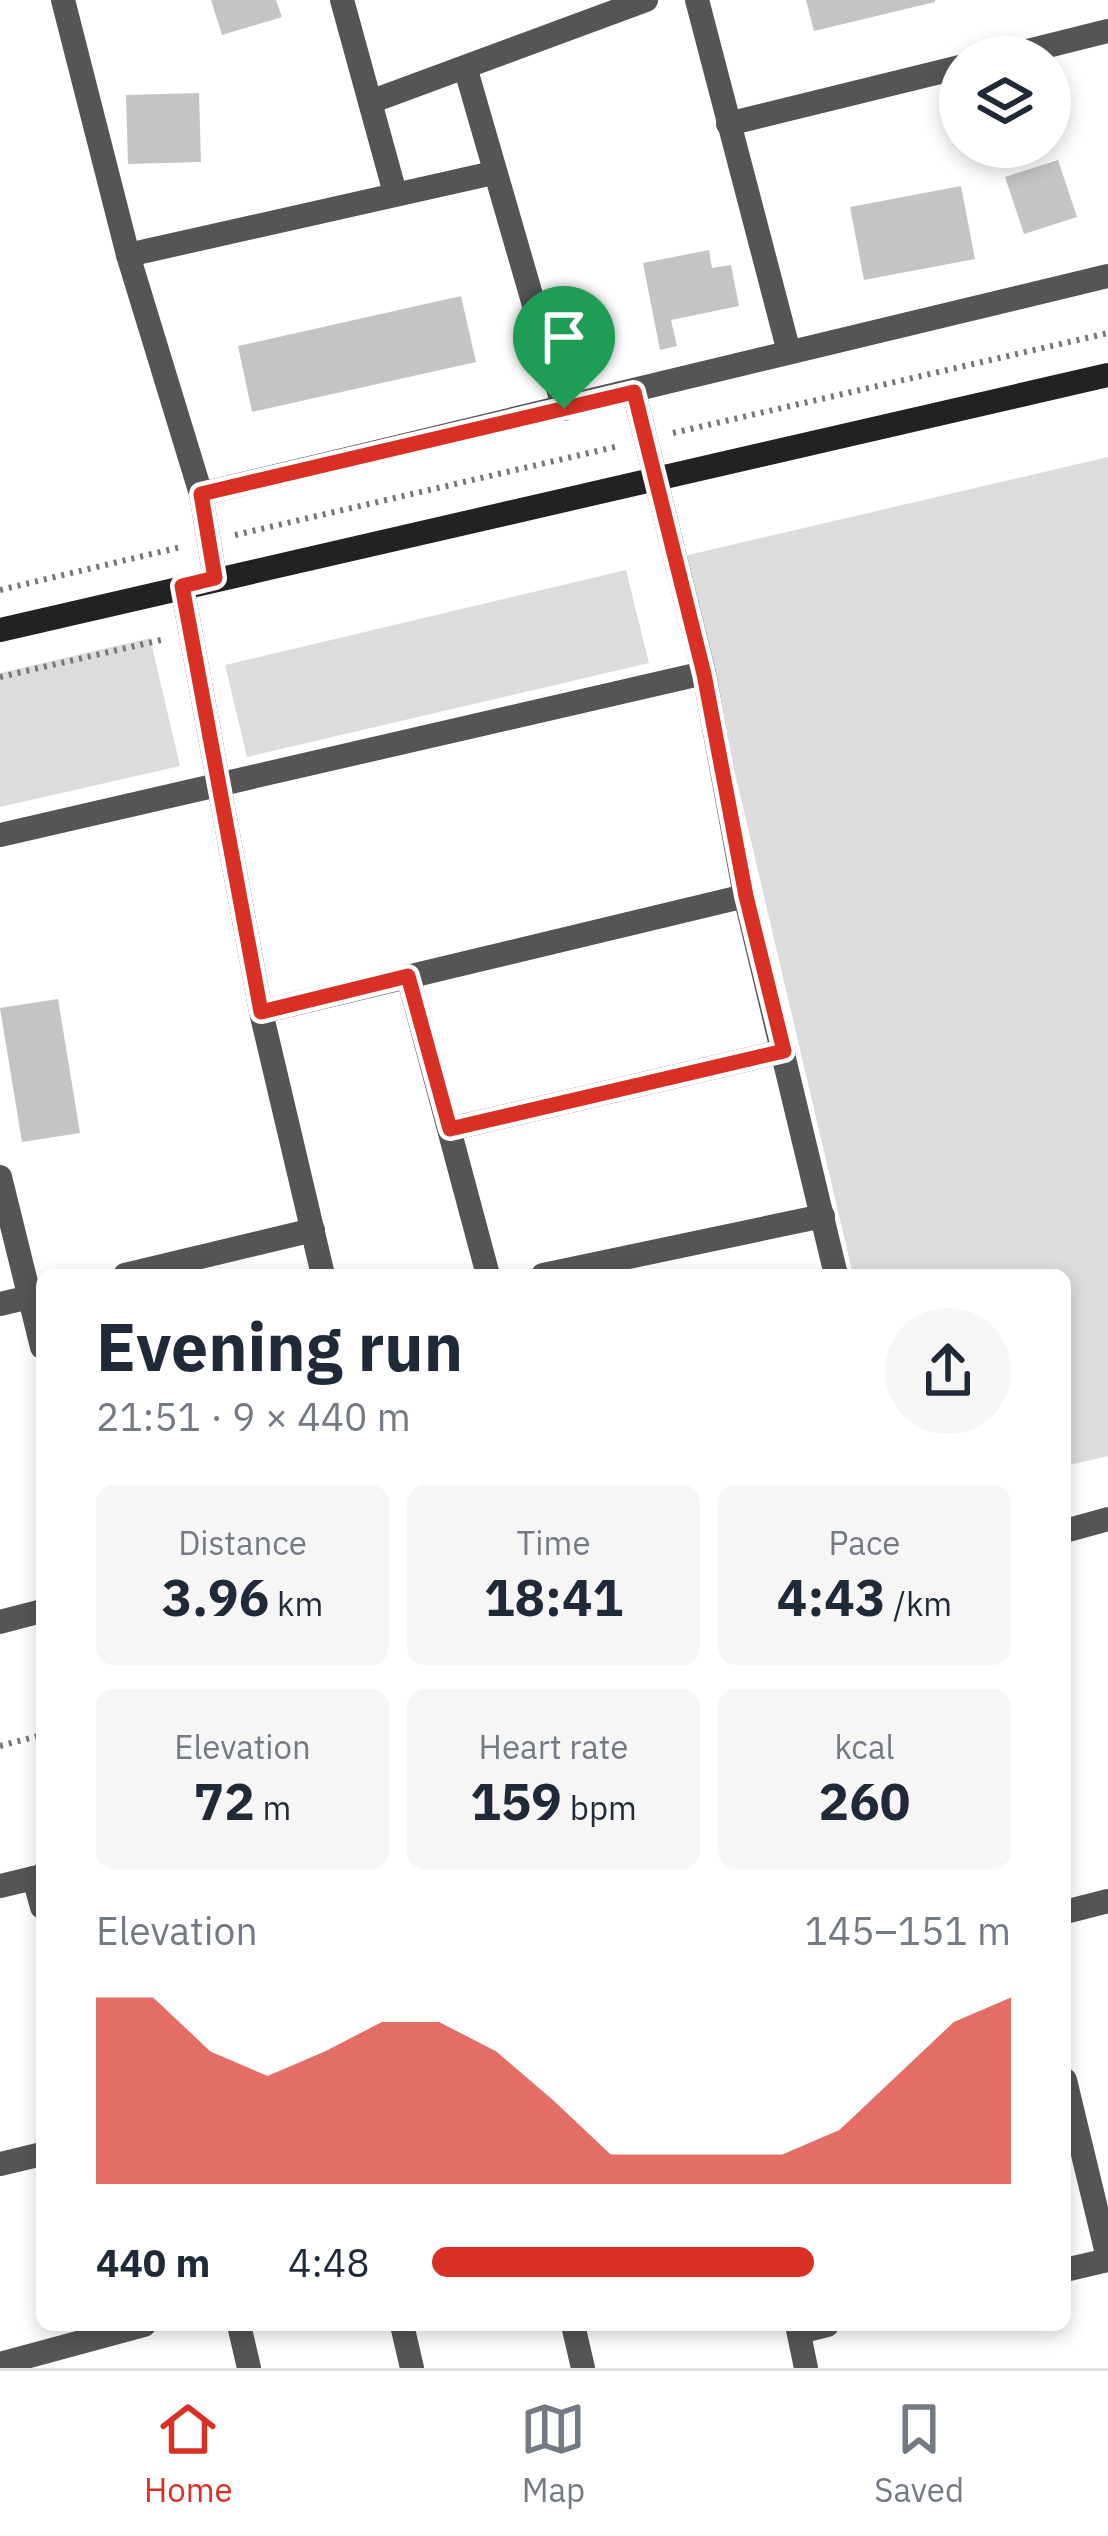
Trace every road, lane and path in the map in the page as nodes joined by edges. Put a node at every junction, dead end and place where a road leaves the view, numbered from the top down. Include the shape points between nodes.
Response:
1 (63, 0) edge
2 (342, 0) edge
3 (646, 0) edge
4 (697, 0) edge
5 (1108, 32) edge
6 (1071, 41) edge
7 (466, 70) junction
8 (939, 72) edge
9 (370, 102) junction
10 (728, 124) junction
11 (493, 173) junction
12 (395, 194) junction
13 (128, 255) junction
14 (1108, 276) edge
15 (1108, 333) edge
16 (789, 352) junction
17 (1108, 374) edge
18 (634, 392) junction
19 (564, 409) junction
20 (646, 440) junction
21 (656, 479) junction
22 (201, 494) junction
23 (208, 540) junction
24 (215, 578) junction
25 (182, 586) junction
26 (0, 590) edge
27 (0, 630) edge
28 (166, 662) dead end
29 (704, 674) junction
30 (0, 677) edge
31 (221, 783) junction
32 (0, 835) edge
33 (746, 896) junction
34 (408, 976) junction
35 (261, 1012) junction
36 (784, 1051) junction
37 (450, 1129) junction
38 (0, 1177) edge
39 (823, 1216) junction
40 (313, 1230) junction
41 (650, 1264) edge
42 (164, 1269) edge
43 (322, 1269) edge
44 (486, 1269) edge
45 (601, 1269) edge
46 (835, 1269) edge
47 (36, 1296) edge
48 (0, 1304) edge
49 (1108, 1519) edge
50 (1071, 1530) edge
51 (36, 1613) edge
52 (0, 1622) edge
53 (36, 1737) edge
54 (0, 1746) edge
55 (36, 1877) edge
56 (0, 1886) edge
57 (1108, 1901) edge
58 (1071, 1910) edge
59 (1071, 2105) edge
60 (36, 2155) edge
61 (0, 2164) edge
62 (1108, 2259) edge
63 (1071, 2268) edge
64 (122, 2331) edge
65 (240, 2331) edge
66 (403, 2331) edge
67 (574, 2331) edge
68 (799, 2331) edge
69 (0, 2364) edge
70 (249, 2368) edge
71 (412, 2368) edge
72 (583, 2368) edge
73 (806, 2368) edge

1 - 13 street
2 - 9 street
3 - 7 street
4 - 10 street
5 - 6 street
7 - 9 street
7 - 11 street
8 - 10 street
9 - 12 street
10 - 16 street
11 - 12 street
11 - 19 street
12 - 13 street
13 - 22 street
14 - 16 street
15 - 20 path
16 - 18 street
17 - 21 main road
18 - 19 street
18 - 20 street
19 - 22 street
20 - 21 street
20 - 23 path
21 - 24 main road
21 - 29 street
22 - 23 street
23 - 24 street
23 - 26 path
24 - 25 main road
25 - 27 main road
25 - 31 street
28 - 30 path via 161,640
29 - 31 street
29 - 33 street
31 - 32 street
31 - 35 street
33 - 34 street
33 - 36 street
34 - 35 street
34 - 37 street
35 - 40 street
36 - 37 street
36 - 39 street
37 - 44 street
38 - 47 street
39 - 41 street
39 - 46 street
40 - 42 street
40 - 43 street
41 - 45 street
47 - 48 street
49 - 50 street
51 - 52 street
53 - 54 path
55 - 56 street
57 - 58 street
59 - 62 street
60 - 61 street
62 - 63 street
64 - 69 street
65 - 70 street
66 - 71 street
67 - 72 street
68 - 73 street

